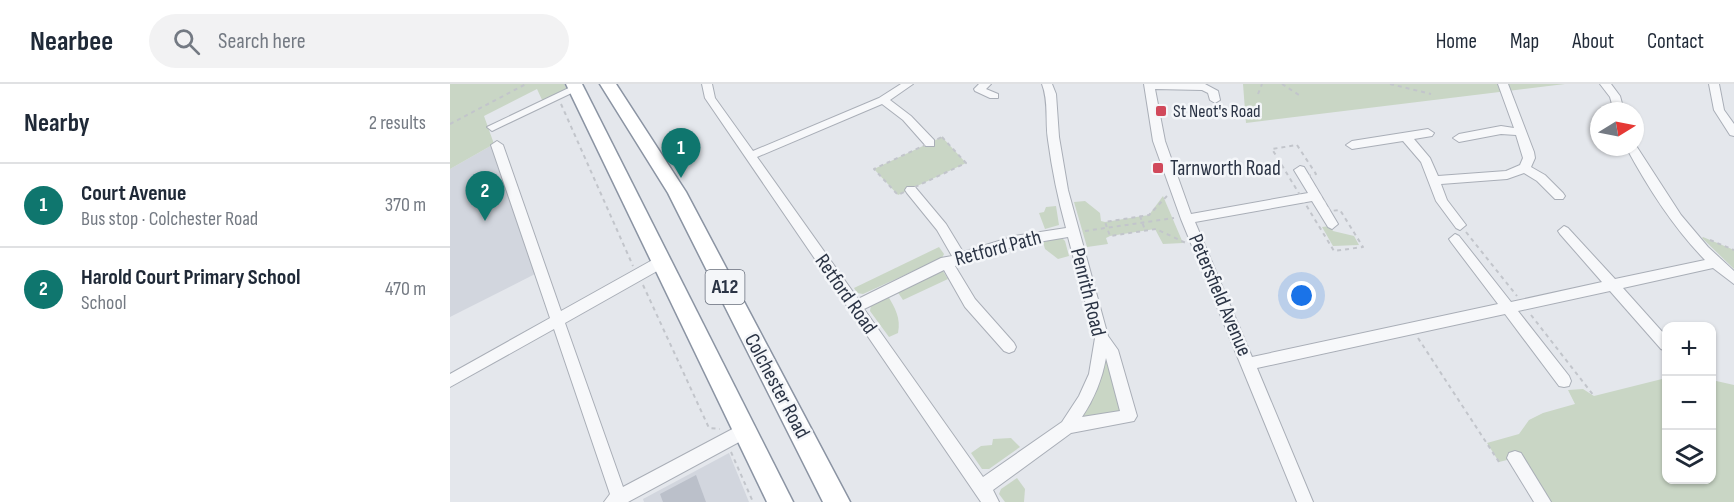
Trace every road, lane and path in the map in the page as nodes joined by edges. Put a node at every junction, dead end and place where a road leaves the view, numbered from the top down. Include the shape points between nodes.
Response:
1 (526, 84) edge
2 (608, 84) edge
3 (707, 84) edge
4 (908, 84) edge
5 (1047, 84) edge
6 (1262, 84) edge
7 (1282, 84) edge
8 (1390, 84) edge
9 (1503, 84) edge
10 (1605, 84) edge
11 (1714, 84) edge
12 (1149, 85) edge
13 (978, 86) edge
14 (572, 88) edge
15 (1258, 94) dead end
16 (1299, 94) dead end
17 (1431, 94) dead end
18 (994, 96) dead end
19 (883, 100) junction
20 (1215, 100) dead end
21 (1617, 102) edge
22 (450, 124) edge
23 (492, 127) dead end
24 (1520, 132) junction
25 (1734, 132) edge
26 (1428, 133) dead end
27 (1406, 137) junction
28 (1459, 138) dead end
29 (930, 142) junction
30 (497, 145) dead end
31 (1352, 146) dead end
32 (750, 156) junction
33 (1637, 156) edge
34 (1525, 168) junction
35 (1300, 170) dead end
36 (1435, 180) junction
37 (911, 190) junction
38 (1179, 194) junction
39 (1316, 196) junction
40 (1559, 196) dead end
41 (1140, 216) junction
42 (1187, 219) junction
43 (1142, 223) junction
44 (1332, 224) dead end
45 (1107, 228) junction
46 (1145, 230) junction
47 (1564, 231) dead end
48 (1073, 232) junction
49 (1458, 232) junction
50 (1197, 242) junction
51 (953, 260) junction
52 (661, 262) junction
53 (1716, 263) junction
54 (636, 271) dead end
55 (1734, 279) edge
56 (641, 281) dead end
57 (1612, 284) junction
58 (1523, 304) junction
59 (855, 307) junction
60 (1508, 307) junction
61 (558, 320) junction
62 (1412, 328) junction
63 (1102, 338) junction
64 (1662, 340) edge
65 (1009, 347) dead end
66 (1248, 364) junction
67 (450, 381) edge
68 (1564, 381) dead end
69 (1594, 396) dead end
70 (1067, 427) junction
71 (746, 430) junction
72 (723, 434) dead end
73 (730, 449) dead end
74 (1515, 458) joint
75 (982, 489) junction
76 (616, 500) edge
77 (753, 502) edge
78 (780, 502) edge
79 (837, 502) edge
80 (991, 502) edge
81 (1305, 502) edge
82 (1543, 502) edge

1 - 22 path
2 - 79 highway, Colchester Road / A12 via 677,192
3 - 32 street, Retford Road via 710,98
4 - 19 street
5 - 48 street, Penrith Road via 1056,161
6 - 15 path
7 - 16 path
8 - 17 path
9 - 24 street
10 - 21 street
11 - 25 street via 1719,110
12 - 20 street via 1204,87 1213,91
12 - 38 street, Petersfield Avenue via 1159,141
13 - 18 street
14 - 23 street
14 - 52 highway, A12
14 - 54 path via 560,102 564,115
19 - 29 street
19 - 32 street
24 - 28 street via 1501,130
24 - 34 street via 1529,158
26 - 27 street
27 - 31 street
27 - 36 street via 1426,161
29 - 37 path via 942,137 966,163
29 - 37 path via 874,169 898,195
30 - 61 street
32 - 59 street, Retford Road
33 - 53 street via 1671,213
34 - 36 street via 1507,175
34 - 40 street
35 - 39 street
36 - 49 street
37 - 51 street via 942,227
38 - 41 path via 1163,196 1149,214
38 - 42 street, Petersfield Avenue
39 - 42 street
39 - 44 street
41 - 43 path
41 - 45 path via 1105,222
42 - 43 path
42 - 50 street, Petersfield Avenue
43 - 45 path
43 - 46 path
45 - 46 path via 1110,236
45 - 48 path
46 - 50 path via 1156,229 1183,243
47 - 57 street
48 - 51 street, Retford Path via 1031,238
48 - 63 street, Penrith Road
49 - 58 path
49 - 60 street
50 - 66 street, Petersfield Avenue
51 - 59 street, Retford Path
51 - 65 street via 970,303
52 - 61 street
52 - 71 highway, A12
53 - 55 street
53 - 57 street
56 - 72 path via 709,428 721,429
57 - 58 street
57 - 64 street
58 - 60 street
58 - 69 path
59 - 75 street, Retford Road
60 - 62 street
60 - 68 street
61 - 67 street
61 - 76 street
62 - 66 street
62 - 74 path via 1499,462
63 - 70 street, Penrith Road via 1096,374
63 - 70 street via 1111,350 1129,416
66 - 81 street, Petersfield Avenue
70 - 75 street, Penrith Road
71 - 76 street
71 - 78 highway, A12
73 - 77 path
74 - 82 street
75 - 80 street, Retford Road

